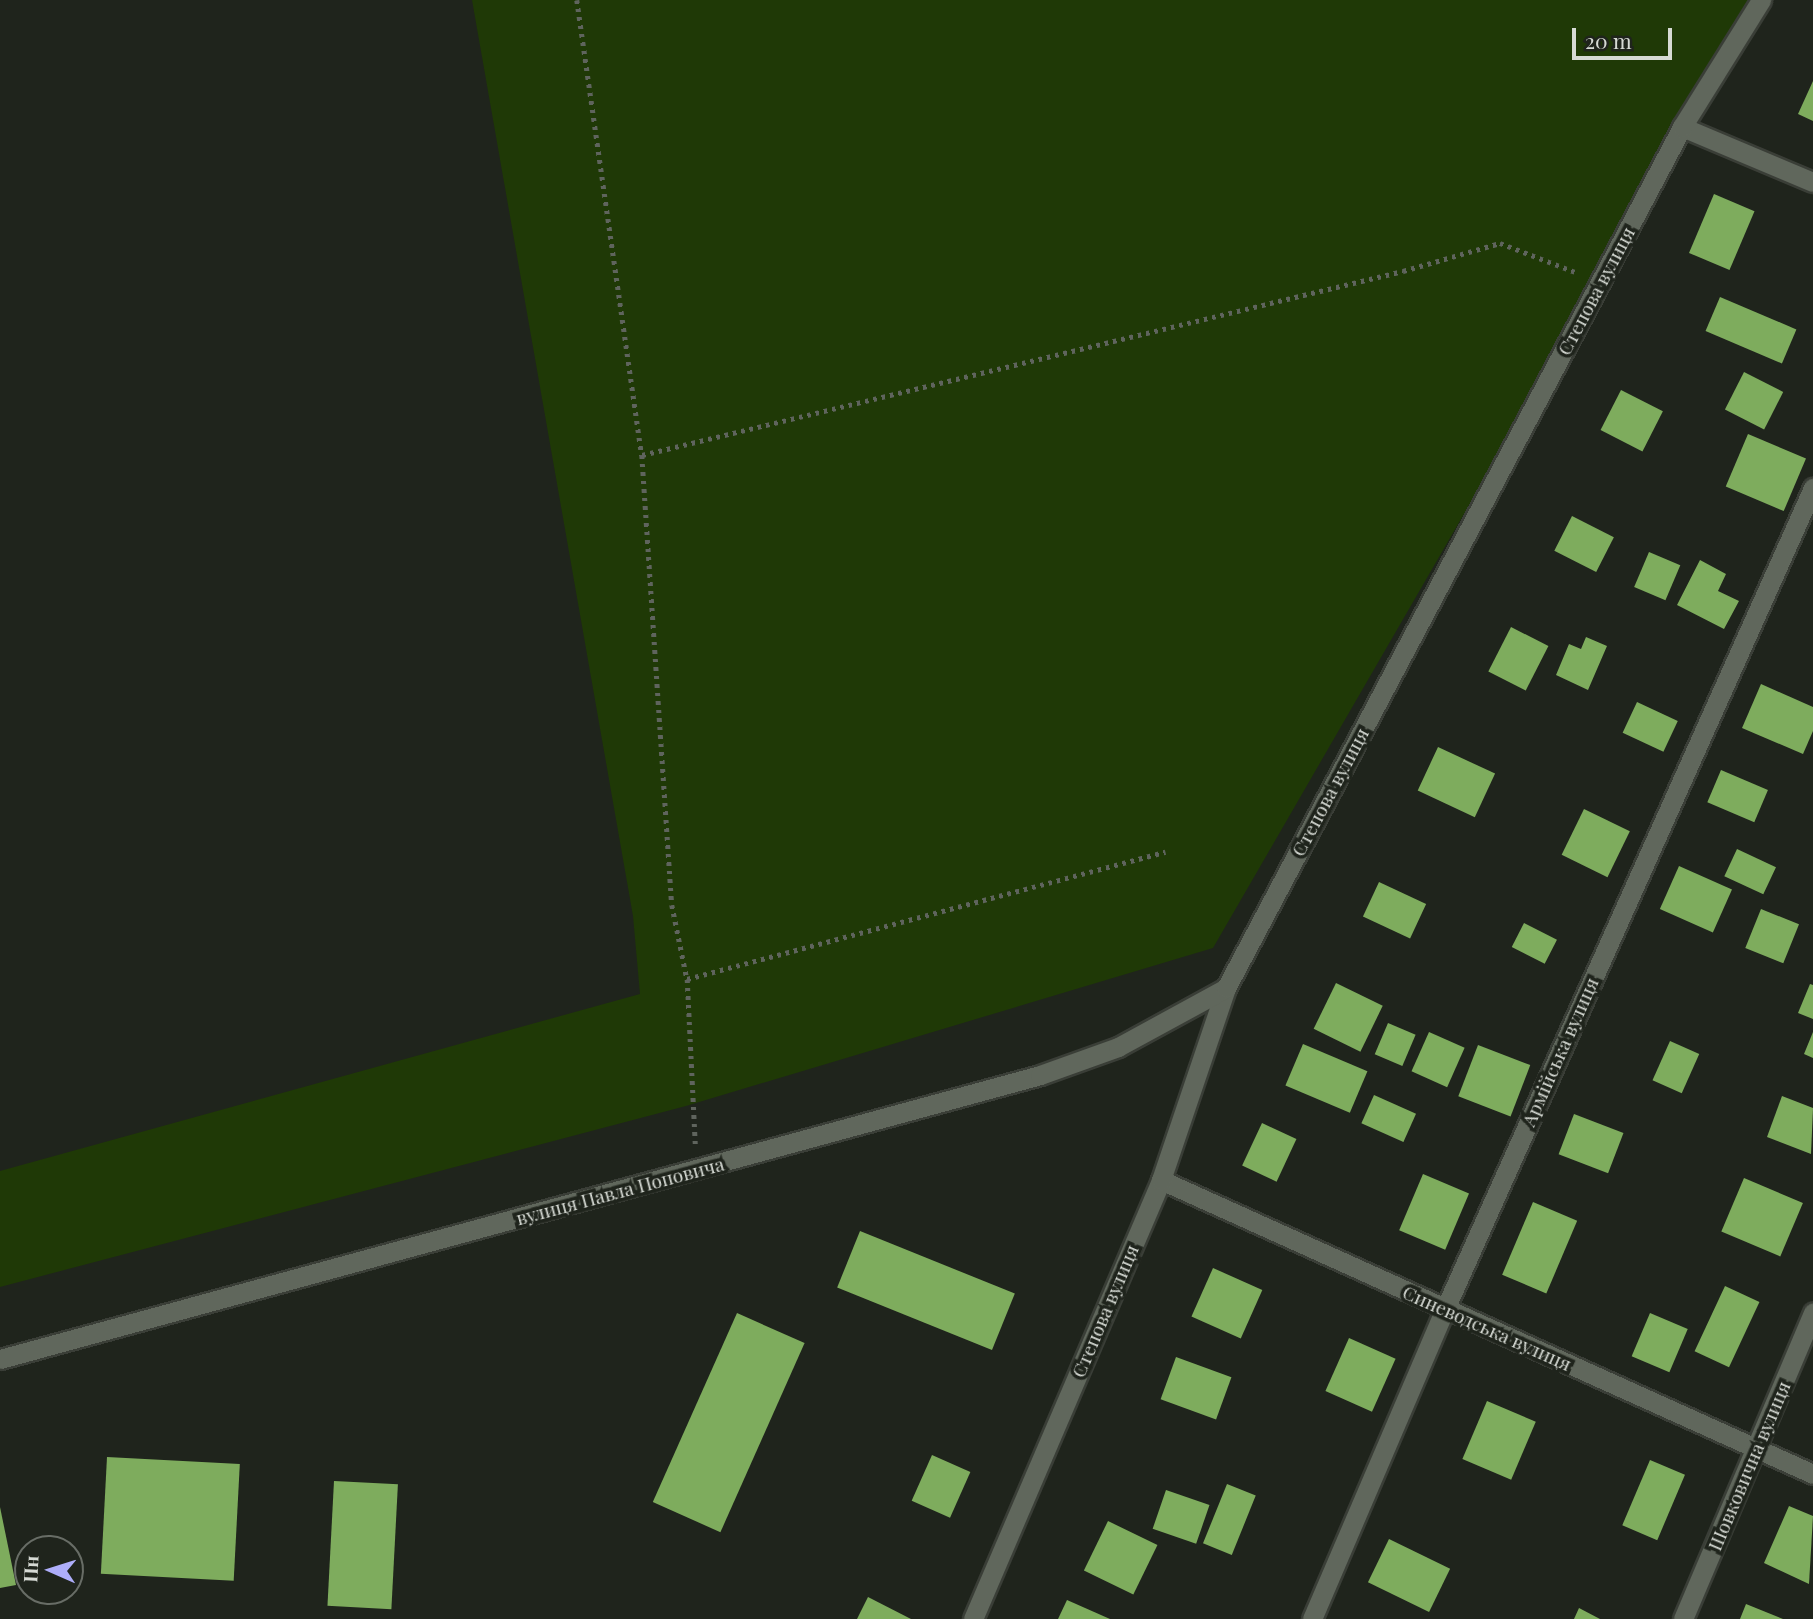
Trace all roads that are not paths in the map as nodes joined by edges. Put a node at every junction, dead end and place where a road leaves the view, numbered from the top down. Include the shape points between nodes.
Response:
1 (1760, 0) edge
2 (1682, 127) junction
3 (1813, 182) edge
4 (1813, 488) edge
5 (1226, 988) junction
6 (1161, 1180) junction
7 (1445, 1309) junction
8 (1813, 1312) edge
9 (0, 1359) edge
10 (1756, 1449) junction
11 (1813, 1474) edge
12 (973, 1619) edge
13 (1312, 1619) edge
14 (1683, 1619) edge

1 - 2 street, Степова вулиця
2 - 3 street
2 - 5 street, Степова вулиця
4 - 7 street, Армійська вулиця
5 - 6 street, Степова вулиця
5 - 9 street, вулиця Павла Поповича via 1118,1047 1040,1075
6 - 7 street, Синеводська вулиця
6 - 12 street, Степова вулиця
7 - 10 street, Синеводська вулиця
7 - 13 street, Армійська вулиця
8 - 10 street, Шовковична вулиця
10 - 11 street, Синеводська вулиця
10 - 14 street, Шовковична вулиця

